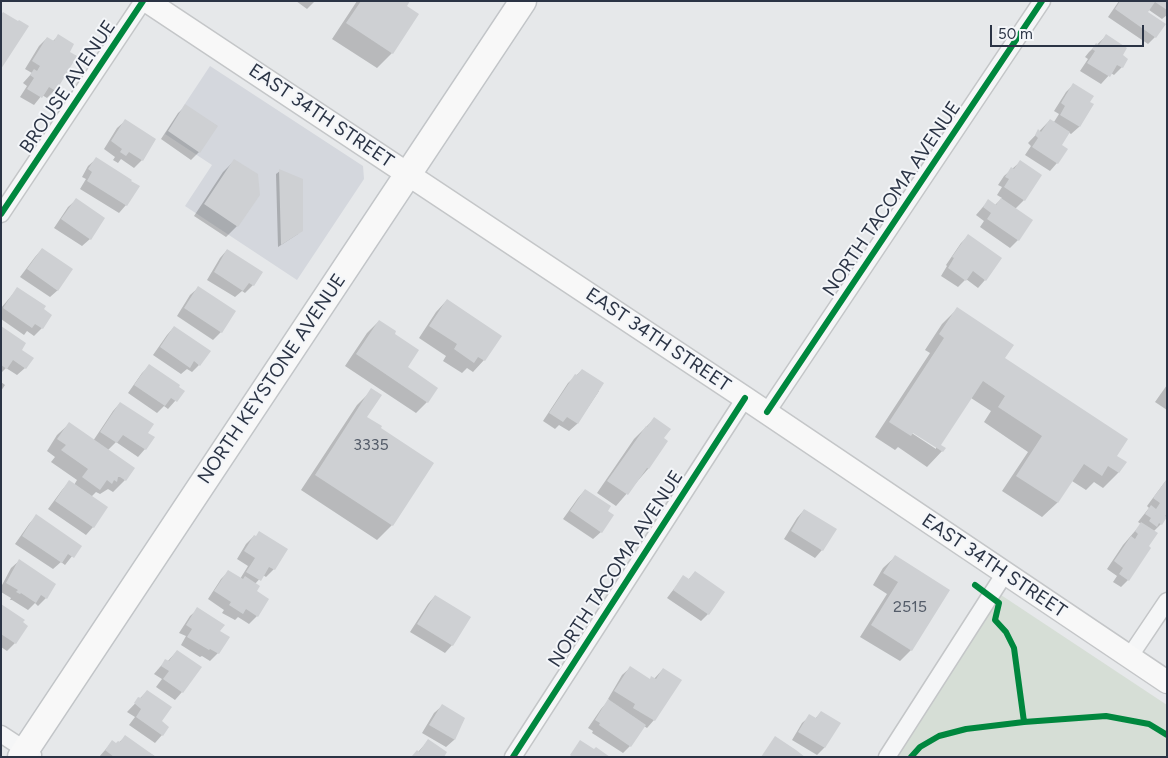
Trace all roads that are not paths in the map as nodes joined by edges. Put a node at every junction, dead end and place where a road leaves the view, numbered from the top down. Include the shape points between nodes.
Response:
1 (143, 1) edge
2 (147, 1) edge
3 (523, 1) edge
4 (1042, 1) edge
5 (408, 174) junction
6 (1, 214) edge
7 (745, 398) junction
8 (767, 412) junction
9 (1006, 573) junction
10 (1167, 601) edge
11 (1130, 656) junction
12 (1167, 682) edge
13 (1, 734) edge
14 (27, 755) edge
15 (513, 757) edge
16 (887, 757) edge

1 - 6 street, BROUSE AVENUE
2 - 5 main road, EAST 34TH STREET
3 - 5 main road, NORTH KEYSTONE AVENUE
4 - 8 street, NORTH TACOMA AVENUE
5 - 7 main road, EAST 34TH STREET
5 - 14 main road, NORTH KEYSTONE AVENUE
7 - 8 main road, EAST 34TH STREET
7 - 15 street, NORTH TACOMA AVENUE
8 - 9 main road, EAST 34TH STREET
9 - 11 main road, EAST 34TH STREET
9 - 16 street
10 - 11 street
11 - 12 main road, EAST 34TH STREET
13 - 14 street

